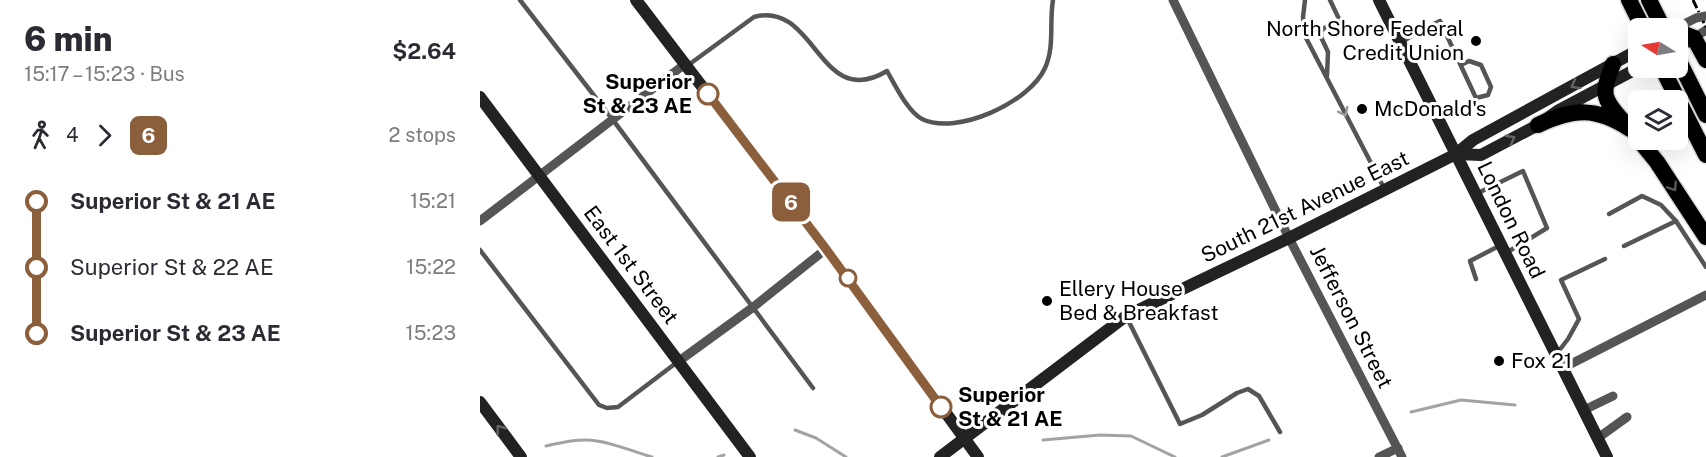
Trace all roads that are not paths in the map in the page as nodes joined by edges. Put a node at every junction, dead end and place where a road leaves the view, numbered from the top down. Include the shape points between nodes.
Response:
1 (520, 0) edge
2 (636, 0) edge
3 (1053, 0) edge
4 (1173, 0) edge
5 (1305, 0) edge
6 (1330, 0) edge
7 (1380, 0) edge
8 (1629, 0) edge
9 (1649, 0) edge
10 (777, 10) dead end
11 (1706, 16) edge
12 (1638, 18) edge
13 (1658, 18) edge
14 (1688, 23) edge
15 (803, 26) dead end
16 (1700, 34) edge
17 (1401, 43) junction
18 (1628, 56) edge
19 (1706, 60) edge
20 (1614, 64) junction
21 (686, 65) junction
22 (1461, 65) junction
23 (1628, 73) edge
24 (1327, 78) junction
25 (1667, 78) edge
26 (1688, 78) edge
27 (1605, 86) junction
28 (480, 97) edge
29 (1706, 115) edge
30 (614, 120) junction
31 (1538, 125) junction
32 (1628, 126) edge
33 (1628, 130) edge
34 (1648, 150) edge
35 (1456, 154) junction
36 (1706, 155) edge
37 (540, 176) junction
38 (1384, 189) junction
39 (1476, 194) junction
40 (1609, 214) dead end
41 (480, 221) edge
42 (1676, 221) junction
43 (1706, 237) edge
44 (1289, 238) junction
45 (1624, 246) dead end
46 (826, 249) junction
47 (1504, 249) junction
48 (480, 250) edge
49 (1605, 259) dead end
50 (1706, 267) edge
51 (1476, 279) dead end
52 (1706, 295) edge
53 (752, 308) junction
54 (1126, 316) junction
55 (1556, 354) junction
56 (679, 361) junction
57 (1563, 368) junction
58 (813, 388) dead end
59 (1613, 396) dead end
60 (480, 402) edge
61 (1584, 410) junction
62 (1627, 417) dead end
63 (1280, 432) dead end
64 (1598, 438) junction
65 (964, 439) junction
66 (1398, 448) junction
67 (521, 457) edge
68 (750, 457) edge
69 (940, 457) edge
70 (978, 457) edge
71 (1379, 457) edge
72 (1402, 457) edge
73 (1607, 457) edge

1 - 30 lane
2 - 21 main road
3 - 15 lane via 1050,52 1041,75 1002,109 954,122 927,121 915,114 887,71 866,79 849,78 826,58
4 - 44 street, Jefferson Street
5 - 24 lane via 1305,36
6 - 24 lane via 1340,21 1321,31 1328,52
7 - 17 main road, London Road
8 - 12 highway
9 - 13 highway
10 - 21 lane via 754,17
11 - 14 street, bridge
16 - 19 highway
17 - 22 lane via 1440,21
17 - 35 main road, London Road
18 - 20 main road, South 21st Avenue East
20 - 27 highway
20 -> 35 main road, South 21st Avenue East via 1473,140
21 - 30 street
21 - 46 main road
22 - 22 lane via 1476,98 1488,95 1491,87 1481,65 1469,61
23 - 27 main road, South 21st Avenue East
24 -> 38 lane
25 - 36 highway
26 - 29 highway
27 - 31 main road, South 21st Avenue East
27 - 32 highway via 1606,100
28 - 37 main road, East 1st Street
30 - 37 street
30 - 53 lane
31 - 33 highway via 1576,111 1600,114
35 -> 31 main road, South 21st Avenue East via 1481,155
34 -> 43 highway
35 - 38 main road, South 21st Avenue East
35 - 39 main road, London Road
37 - 41 street
37 - 56 main road, East 1st Street
38 - 44 main road, South 21st Avenue East
39 - 47 main road, London Road
39 - 47 lane via 1523,171 1547,228
40 - 42 lane via 1642,196 1661,206
42 - 45 lane
42 - 50 lane
44 - 54 main road, South 21st Avenue East
44 - 66 street, Jefferson Street
46 - 53 street
46 - 65 main road
47 - 51 lane via 1470,261
47 - 55 main road, London Road
48 - 56 lane via 599,405 618,407
49 - 55 lane via 1561,279 1579,319
52 - 57 street
53 - 56 street
53 - 58 lane
54 - 63 lane via 1180,424 1248,389 1259,396
54 - 65 main road, South 21st Avenue East
55 - 57 main road, London Road
56 - 68 main road, East 1st Street
57 - 61 main road, London Road
59 - 61 street
67 -> 60 main road
61 - 64 main road, London Road
62 - 64 street
64 - 73 main road, London Road
65 - 69 main road, South 21st Avenue East
65 - 70 main road
66 - 71 street
66 - 72 street, Jefferson Street

